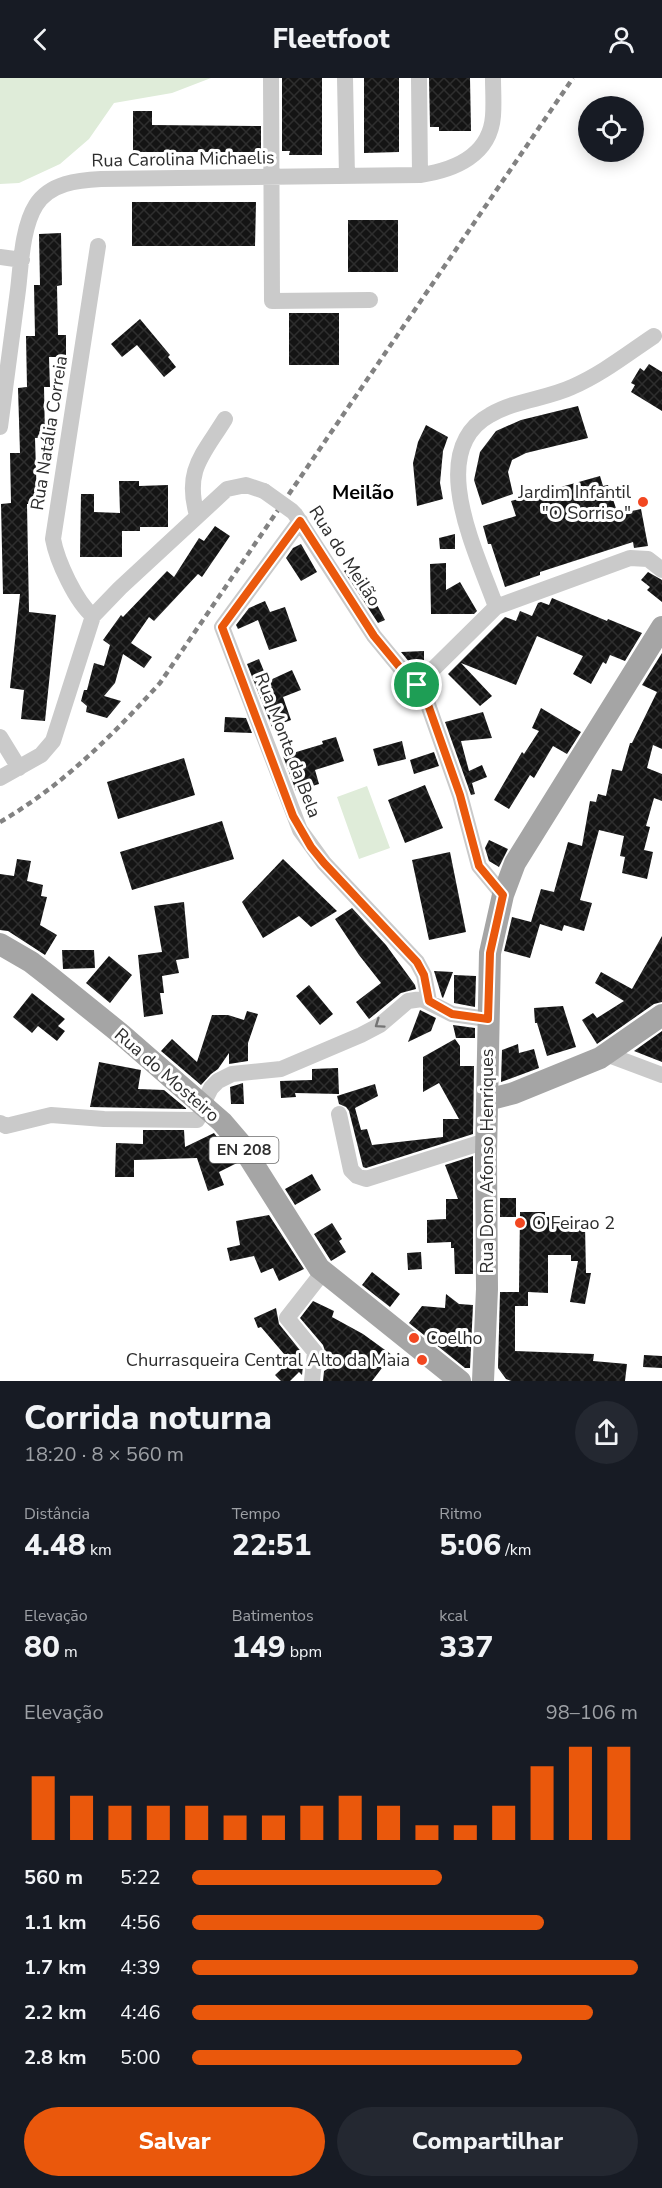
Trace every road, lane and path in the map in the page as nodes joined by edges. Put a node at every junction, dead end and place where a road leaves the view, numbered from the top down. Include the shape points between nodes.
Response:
1 (271, 78) edge
2 (345, 78) edge
3 (419, 78) edge
4 (493, 78) edge
5 (346, 176) junction
6 (420, 176) junction
7 (271, 177) junction
8 (98, 246) dead end
9 (0, 257) edge
10 (22, 260) junction
11 (370, 300) dead end
12 (654, 336) dead end
13 (225, 419) dead end
14 (0, 426) edge
15 (197, 515) junction
16 (296, 516) junction
17 (662, 570) edge
18 (496, 607) junction
19 (93, 616) junction
20 (662, 627) edge
21 (417, 685) junction
22 (0, 737) edge
23 (19, 768) junction
24 (0, 778) edge
25 (503, 895) junction
26 (0, 944) edge
27 (429, 1001) junction
28 (662, 1015) edge
29 (488, 1019) junction
30 (606, 1054) junction
31 (662, 1075) edge
32 (487, 1101) junction
33 (206, 1107) junction
34 (339, 1114) dead end
35 (3, 1125) edge
36 (486, 1141) junction
37 (323, 1272) junction
38 (312, 1381) edge
39 (460, 1381) edge
40 (483, 1381) edge

1 - 7 street
2 - 5 street
3 - 6 street
4 - 6 street, Rua Carolina Michaelis via 494,117 488,138 475,155 457,166
5 - 6 street, Rua Carolina Michaelis
5 - 7 street, Rua Carolina Michaelis
7 - 10 street, Rua Carolina Michaelis via 76,180 61,185 36,205 25,236
7 - 11 street via 272,301
8 - 19 street, Rua Natália Correia via 53,539 55,552 81,603
9 - 10 street
10 - 14 street, Rua Carolina Michaelis
12 - 18 street via 570,388 505,407 478,422 466,436 458,458 457,483
13 - 15 street via 194,473 191,487
15 - 16 street, Rua do Meilão, bridge via 227,489 246,485 264,491
15 - 19 street, Rua do Meilão
16 - 21 street, Rua do Meilão via 374,636
16 - 27 street, Rua Monte da Bela via 222,627 300,830 324,863 413,956 424,975
17 - 18 street via 648,559 630,558
18 - 21 street
19 - 23 street, Rua do Meilão via 53,741 41,755
20 - 25 main road, Rua Dom Afonso Henriques via 515,863
21 - 25 street, Rua do Meilão via 426,699 460,795 479,866
22 - 23 street
23 - 24 street, Rua do Meilão
25 - 29 main road, Rua Dom Afonso Henriques via 490,953
26 - 33 main road, Rua do Mosteiro / EN 208 via 49,976
27 - 29 street via 452,1014
27 -> 33 street via 408,1001 380,1025 281,1069 232,1074 211,1088
28 - 30 main road
29 - 32 main road, Rua Dom Afonso Henriques
30 - 31 street
30 - 32 main road
32 - 36 main road, Rua Dom Afonso Henriques
33 - 35 street via 197,1120 190,1122 51,1115
33 - 37 main road, Rua do Mosteiro / EN 208 via 240,1143
34 - 36 street via 351,1170 366,1179
36 - 40 main road, Rua Dom Afonso Henriques via 488,1289
37 - 38 street via 287,1318 315,1352
37 - 39 main road, Rua do Mosteiro / EN 208

